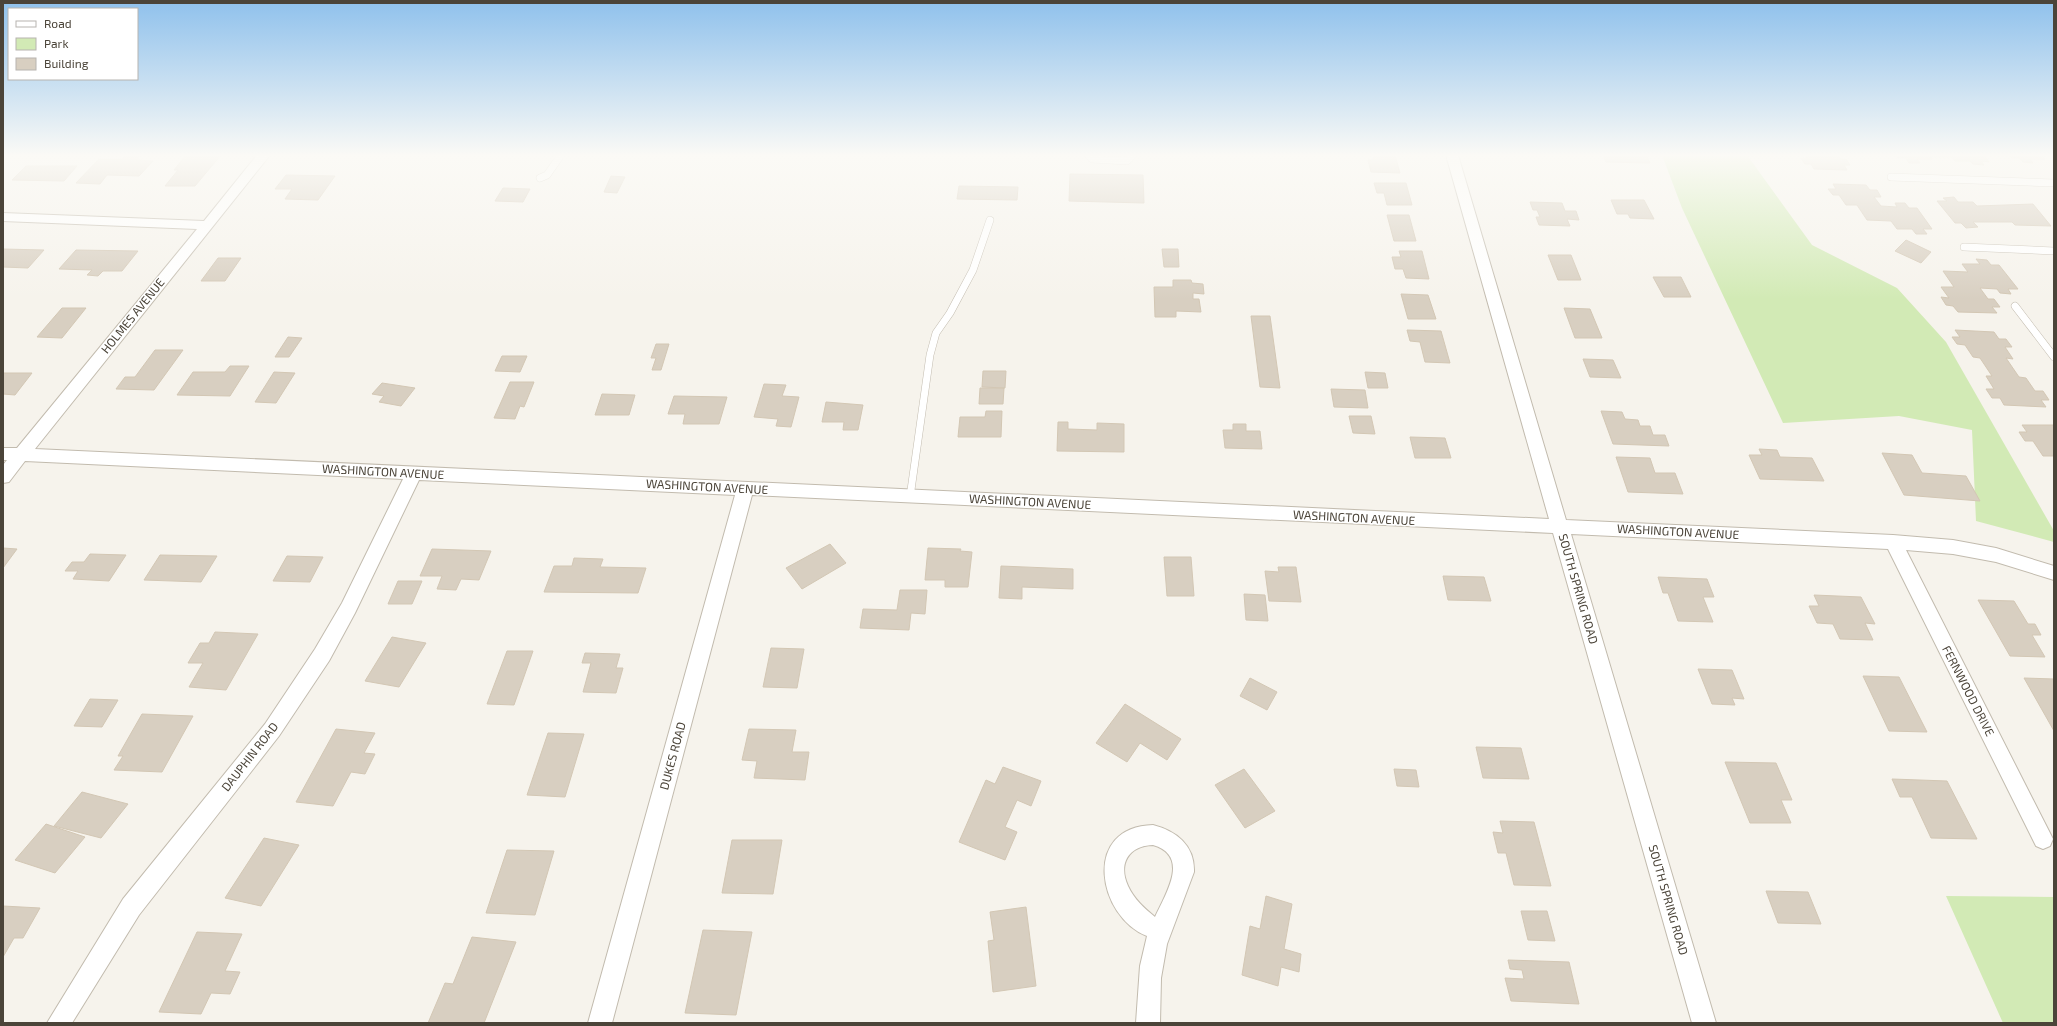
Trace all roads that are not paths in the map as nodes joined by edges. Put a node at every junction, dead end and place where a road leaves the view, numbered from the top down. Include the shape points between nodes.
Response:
1 (224, 203) edge
2 (1466, 203) edge
3 (3, 217) edge
4 (990, 220) dead end
5 (207, 224) junction
6 (1964, 247) dead end
7 (2054, 251) edge
8 (2015, 306) dead end
9 (2054, 357) edge
10 (3, 454) edge
11 (21, 455) junction
12 (414, 473) junction
13 (3, 477) edge
14 (745, 489) junction
15 (910, 496) junction
16 (1560, 527) junction
17 (1893, 542) junction
18 (2054, 573) edge
19 (2043, 839) dead end
20 (1147, 925) dead end
21 (59, 1023) edge
22 (600, 1023) edge
23 (1148, 1023) edge
24 (1704, 1023) edge

1 - 5 street, HOLMES AVENUE
2 - 16 street, SOUTH SPRING ROAD
3 - 5 street
4 - 15 lane via 973,270 936,333 930,355
5 - 11 street, HOLMES AVENUE
6 - 7 lane
8 - 9 lane
10 - 11 street, WASHINGTON AVENUE
11 - 12 street, WASHINGTON AVENUE
11 - 13 street, HOLMES AVENUE
12 - 14 street, WASHINGTON AVENUE
12 - 21 street, DAUPHIN ROAD via 348,608 322,655 272,730 131,907
14 - 15 street, WASHINGTON AVENUE
14 - 22 street, DUKES ROAD
15 - 16 street, WASHINGTON AVENUE
16 - 17 street, WASHINGTON AVENUE
16 - 24 street, SOUTH SPRING ROAD
17 - 18 street, WASHINGTON AVENUE via 1953,547 1996,555
17 - 19 street, FERNWOOD DRIVE
20 - 23 street via 1133,914 1118,890 1114,864 1124,844 1134,836 1156,835 1174,846 1182,855 1184,866 1180,886 1158,934 1153,955

